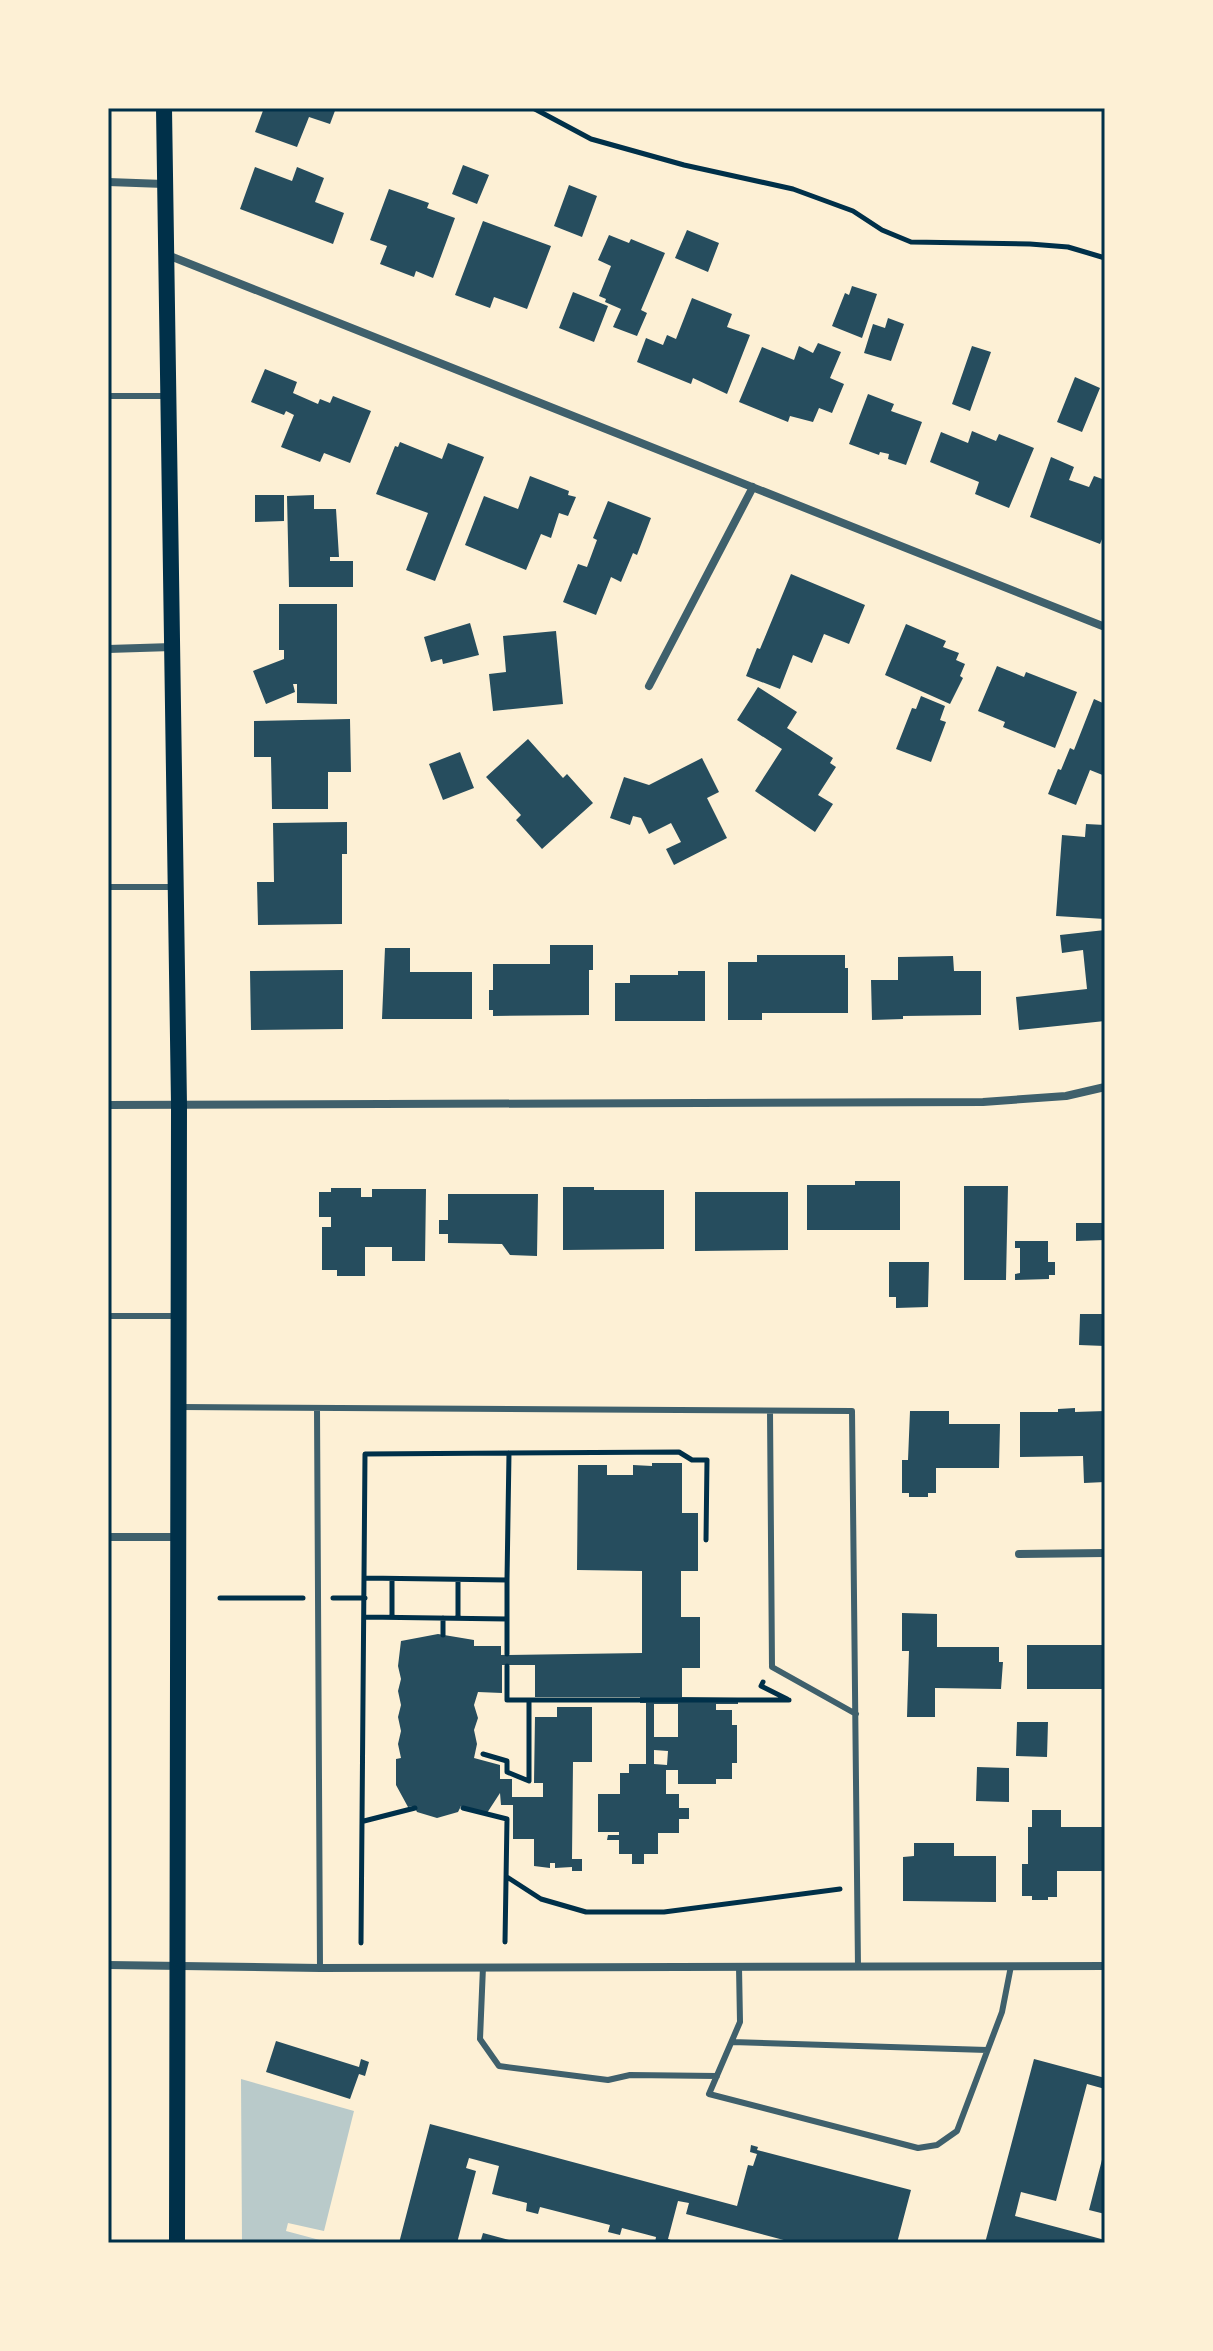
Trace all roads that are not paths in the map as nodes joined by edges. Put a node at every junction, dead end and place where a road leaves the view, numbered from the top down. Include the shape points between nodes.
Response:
1 (164, 108) edge
2 (108, 182) edge
3 (164, 184) junction
4 (164, 253) junction
5 (108, 396) edge
6 (167, 396) junction
7 (753, 487) junction
8 (1105, 627) edge
9 (172, 647) junction
10 (108, 649) edge
11 (649, 686) dead end
12 (108, 887) edge
13 (175, 887) junction
14 (1105, 1087) edge
15 (108, 1105) edge
16 (179, 1105) junction
17 (108, 1316) edge
18 (178, 1316) junction
19 (178, 1407) junction
20 (317, 1408) junction
21 (770, 1411) junction
22 (108, 1537) edge
23 (177, 1537) junction
24 (1105, 1553) edge
25 (1019, 1554) dead end
26 (856, 1714) junction
27 (108, 1965) edge
28 (176, 1966) junction
29 (1011, 1966) junction
30 (1105, 1966) edge
31 (483, 1967) junction
32 (739, 1967) junction
33 (858, 1967) junction
34 (320, 1968) junction
35 (732, 2042) junction
36 (987, 2050) junction
37 (717, 2076) junction
38 (177, 2243) edge

1 - 3 main road
2 - 3 street
3 - 4 main road
4 - 6 main road
4 - 7 street
5 - 6 lane
6 - 9 main road
7 - 8 street
7 - 11 street
9 - 10 street
9 - 13 main road
12 - 13 lane
13 - 16 main road
14 - 16 street via 1066,1096 983,1102
15 - 16 street
16 - 18 main road
17 - 18 lane
18 - 19 main road
19 - 20 lane
19 - 23 main road
20 - 21 lane
20 - 34 lane
21 - 26 lane via 772,1667
21 - 26 lane via 852,1411
22 - 23 street
23 - 28 main road
24 - 25 street
26 - 33 lane
27 - 28 street
28 - 34 street
28 - 38 main road
29 - 30 street
29 - 33 street
29 - 36 lane
31 - 32 street
31 - 34 street
31 - 37 lane via 480,2039 499,2066 608,2080 630,2075
32 - 33 street
32 - 35 lane via 740,2022
35 - 36 lane
35 - 37 lane
36 - 37 lane via 957,2131 937,2145 918,2148 709,2094

